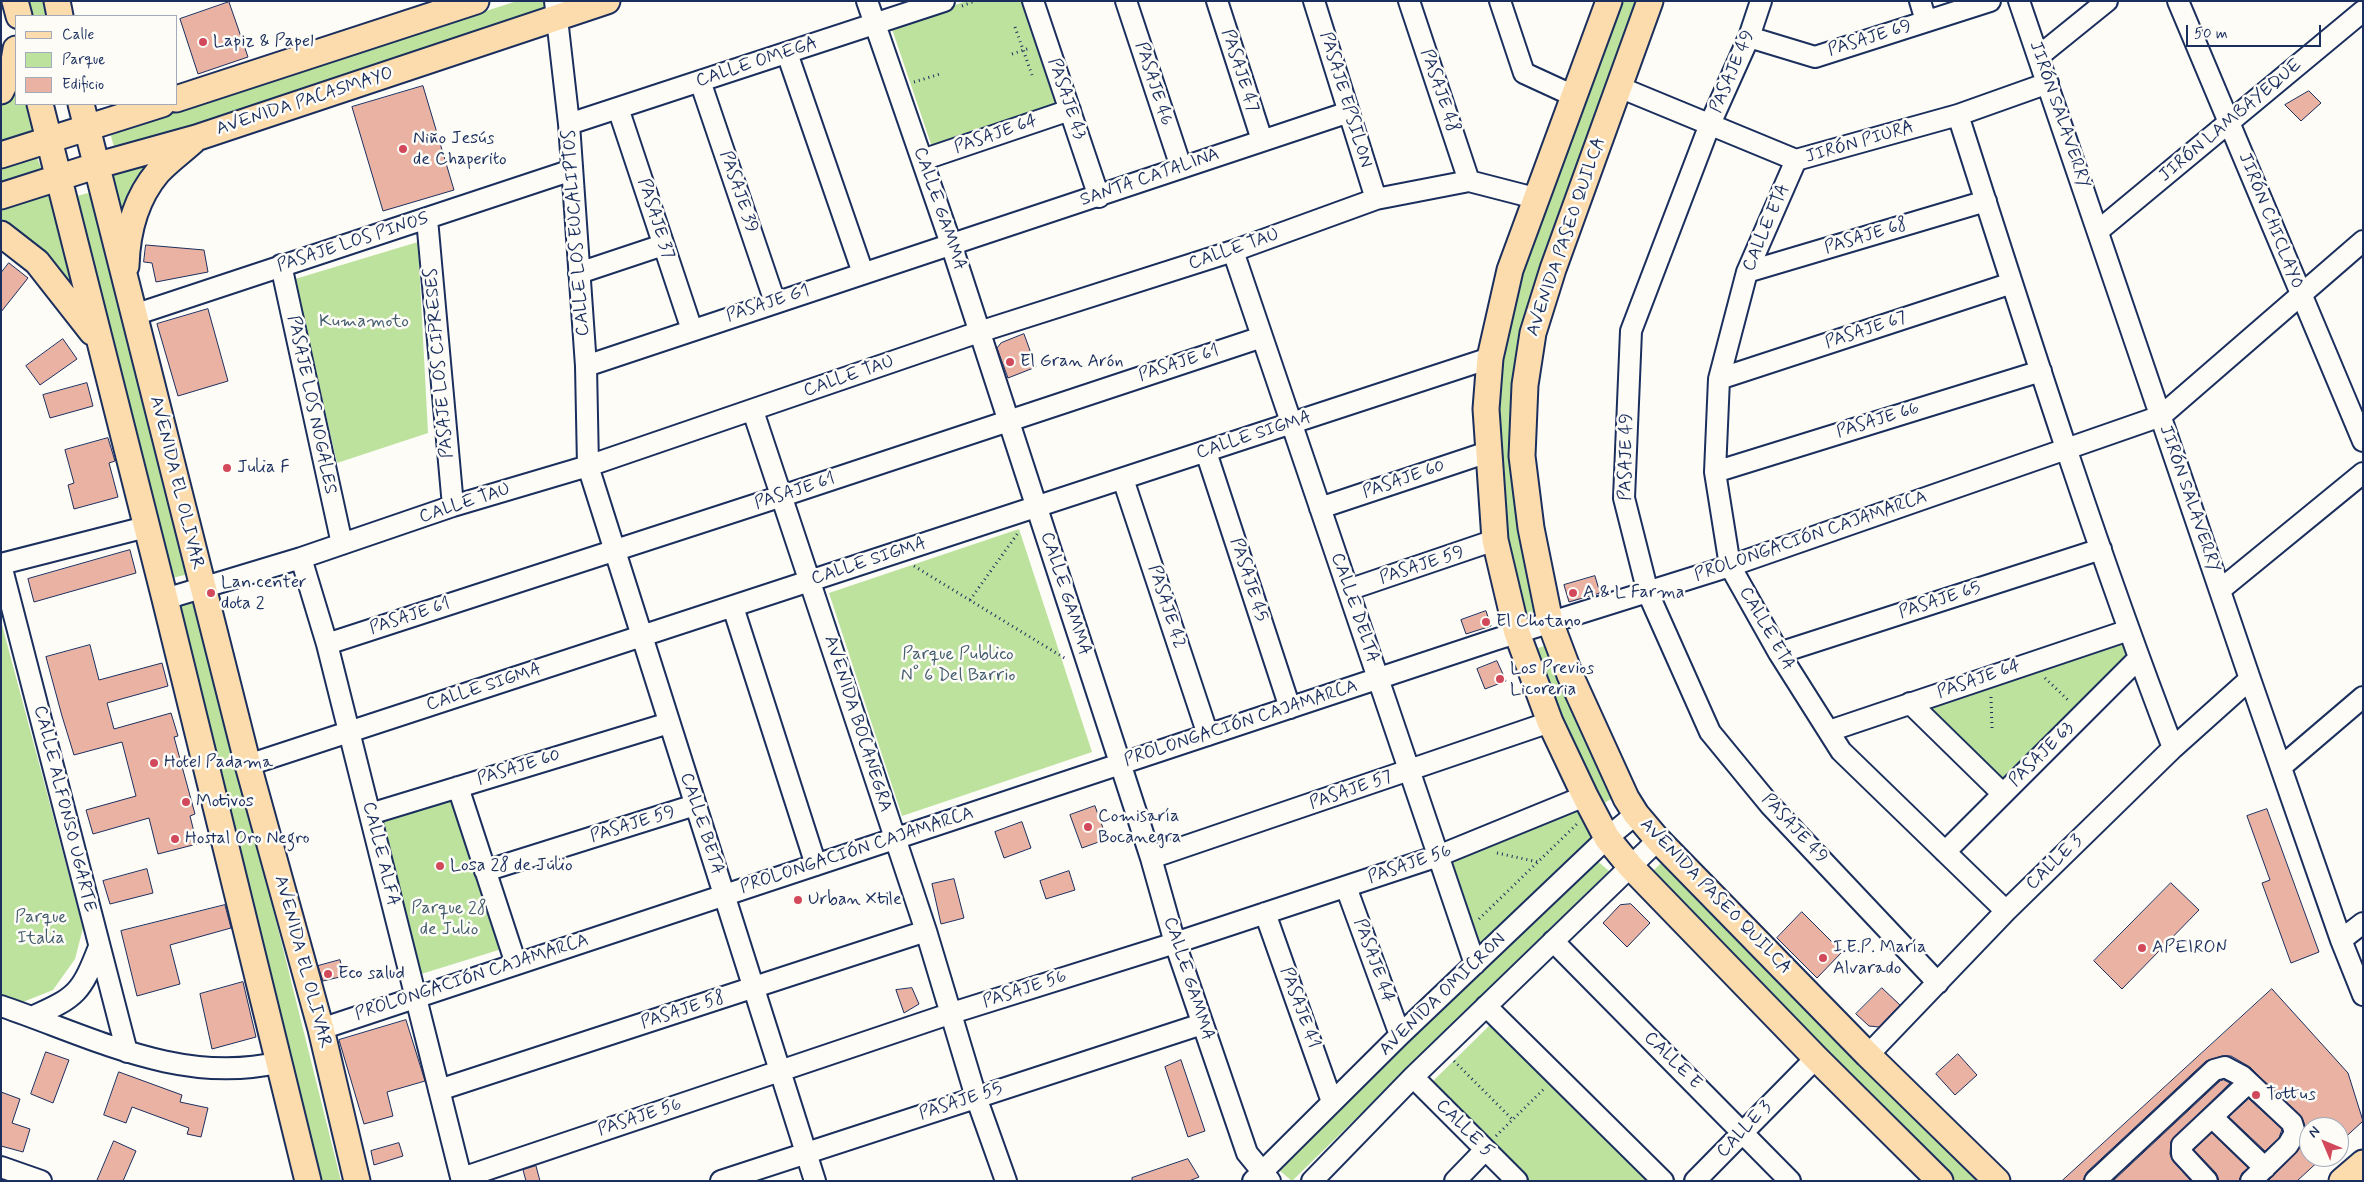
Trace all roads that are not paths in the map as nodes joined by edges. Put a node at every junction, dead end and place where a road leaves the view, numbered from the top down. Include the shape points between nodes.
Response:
1 (15, 1) edge
2 (57, 1) edge
3 (476, 1) edge
4 (607, 1) edge
5 (867, 1) edge
6 (944, 1) edge
7 (1033, 1) edge
8 (1126, 1) edge
9 (1217, 1) edge
10 (1314, 1) edge
11 (1409, 1) edge
12 (1609, 1) edge
13 (1650, 1) edge
14 (1761, 1) edge
15 (1920, 1) edge
16 (1990, 1) edge
17 (2019, 1) edge
18 (2107, 1) edge
19 (2178, 1) edge
20 (1501, 2) edge
21 (556, 9) edge
22 (2363, 11) edge
23 (19, 15) edge
24 (60, 15) edge
25 (1926, 22) junction
26 (875, 24) junction
27 (1749, 37) junction
28 (787, 53) junction
29 (15, 55) edge
30 (2039, 56) junction
31 (700, 81) junction
32 (2048, 83) junction
33 (1619, 87) junction
34 (1, 90) edge
35 (1574, 96) junction
36 (178, 98) edge
37 (40, 105) edge
38 (81, 105) edge
39 (159, 105) edge
40 (618, 108) junction
41 (1070, 110) junction
42 (1349, 112) junction
43 (1958, 115) junction
44 (2230, 123) junction
45 (570, 124) junction
46 (1710, 124) junction
47 (87, 128) junction
48 (196, 138) junction
49 (49, 140) junction
50 (1262, 140) junction
51 (1, 155) edge
52 (922, 160) junction
53 (1796, 160) junction
54 (96, 166) junction
55 (1181, 167) junction
56 (572, 170) junction
57 (60, 178) junction
58 (1470, 181) junction
59 (1, 196) edge
60 (1099, 197) junction
61 (1535, 198) junction
62 (1376, 199) junction
63 (1986, 201) junction
64 (427, 219) junction
65 (2098, 231) junction
66 (1, 234) edge
67 (2363, 241) edge
68 (951, 244) junction
69 (663, 245) junction
70 (1233, 251) junction
71 (281, 265) junction
72 (1747, 272) junction
73 (580, 273) junction
74 (863, 273) junction
75 (2012, 282) junction
76 (126, 288) junction
77 (2300, 294) junction
78 (775, 302) junction
79 (134, 315) junction
80 (692, 330) junction
81 (979, 332) junction
82 (1262, 337) junction
83 (99, 341) junction
84 (1490, 358) junction
85 (586, 366) junction
86 (2041, 371) junction
87 (1719, 378) junction
88 (753, 411) junction
89 (2161, 416) junction
90 (1008, 421) junction
91 (1291, 423) junction
92 (2363, 441) edge
93 (2067, 449) junction
94 (1206, 452) junction
95 (1488, 452) junction
96 (588, 466) junction
97 (1715, 472) junction
98 (2363, 473) edge
99 (1123, 479) junction
100 (782, 496) junction
101 (453, 506) junction
102 (1036, 507) junction
103 (1320, 508) junction
104 (146, 526) junction
105 (1495, 540) junction
106 (342, 544) junction
107 (2101, 550) junction
108 (615, 551) junction
109 (301, 558) junction
110 (1, 565) edge
111 (1730, 566) junction
112 (810, 581) junction
113 (203, 588) junction
114 (1348, 590) junction
115 (2220, 590) junction
116 (1648, 593) junction
117 (165, 599) junction
118 (733, 607) junction
119 (1550, 622) junction
120 (2129, 630) junction
121 (1517, 633) junction
122 (642, 636) junction
123 (327, 644) junction
124 (1779, 653) junction
125 (2139, 658) junction
126 (1378, 679) junction
127 (2250, 679) junction
128 (2363, 697) edge
129 (1910, 703) junction
130 (1290, 708) junction
131 (1550, 722) junction
132 (669, 723) junction
133 (1829, 731) junction
134 (349, 732) junction
135 (1208, 735) junction
136 (2173, 748) junction
137 (1120, 764) junction
138 (248, 766) junction
139 (2281, 767) junction
140 (1409, 771) junction
141 (458, 787) junction
142 (2003, 794) junction
143 (1585, 796) junction
144 (695, 805) junction
145 (370, 814) junction
146 (1636, 814) junction
147 (1607, 838) junction
148 (894, 839) junction
149 (1658, 840) junction
150 (1945, 852) junction
151 (1438, 856) junction
152 (1151, 858) junction
153 (816, 866) junction
154 (1630, 866) junction
155 (486, 871) junction
156 (1346, 887) junction
157 (724, 895) junction
158 (2006, 911) junction
159 (1265, 913) junction
160 (2363, 923) edge
161 (926, 931) junction
162 (2341, 940) junction
163 (1553, 941) junction
164 (1175, 943) junction
165 (100, 947) junction
166 (516, 964) junction
167 (1475, 964) junction
168 (1938, 983) junction
169 (753, 988) junction
170 (2363, 995) edge
171 (416, 997) junction
172 (1, 1006) edge
173 (1486, 1006) junction
174 (952, 1013) junction
175 (32, 1017) junction
176 (1202, 1024) junction
177 (321, 1029) junction
178 (1400, 1035) junction
179 (127, 1052) junction
180 (1868, 1055) junction
181 (1816, 1058) junction
182 (280, 1062) junction
183 (780, 1071) junction
184 (1413, 1077) junction
185 (2248, 1083) junction
186 (439, 1090) junction
187 (976, 1098) junction
188 (1332, 1102) junction
189 (2212, 1117) junction
190 (1744, 1132) junction
191 (1485, 1150) junction
192 (806, 1154) junction
193 (2363, 1163) edge
194 (1, 1167) edge
195 (2258, 1174) edge
196 (1262, 1178) edge
197 (462, 1179) edge
198 (41, 1181) edge
199 (308, 1181) edge
200 (357, 1181) edge
201 (721, 1181) edge
202 (815, 1181) edge
203 (1006, 1181) edge
204 (1312, 1181) edge
205 (1455, 1181) edge
206 (1517, 1181) edge
207 (1662, 1181) edge
208 (1695, 1181) edge
209 (1790, 1181) edge
210 (1940, 1181) edge
211 (1997, 1181) edge
212 (2095, 1181) edge
213 (2207, 1181) edge
214 (2342, 1181) edge

1 - 23 main road
2 - 24 main road
3 - 36 main road
4 - 21 main road, AVENIDA PACASMAYO
5 - 26 street, CALLE GAMMA
6 - 26 street, CALLE OMEGA
7 - 41 street, PASAJE 43
8 - 55 street, PASAJE 46
9 - 50 street, PASAJE 47
10 - 42 street, PASAJE EPSILON
11 - 58 street, PASAJE 48
12 - 35 main road
13 - 33 main road, AVENIDA PASEO QUILCA
14 - 27 street, PASAJE 49
15 - 25 street
16 - 25 street, PASAJE 69
17 - 30 street, JIRÓN SALAVERRY
18 - 30 street
19 - 44 street, JIRÓN CHICLAYO
20 - 35 street via 1524,73
21 - 45 street, CALLE LOS EUCALIPTOS
21 - 48 main road, AVENIDA PACASMAYO
22 - 44 street, JIRÓN LAMBAYEQUE
25 - 27 street, PASAJE 69 via 1814,57
26 - 28 street, CALLE OMEGA
26 - 52 street, CALLE GAMMA
27 - 46 street, PASAJE 49
28 - 31 street, CALLE OMEGA
28 - 74 street
29 - 34 main road via 13,67
30 - 32 street, JIRÓN SALAVERRY
31 - 40 street, CALLE OMEGA
31 - 78 street, PASAJE 39
32 - 43 street, JIRÓN PIURA
32 - 65 street, JIRÓN SALAVERRY
33 - 46 street, JIRÓN PIURA
33 - 119 main road, AVENIDA PASEO QUILCA via 1533,333 1526,385 1522,456 1525,493
35 - 61 main road
37 - 49 main road
38 - 47 main road, AVENIDA EL OLIVAR
39 - 47 main road
40 - 45 street, CALLE OMEGA
40 - 69 street, PASAJE 37
41 - 52 street, PASAJE 64
41 - 60 street, PASAJE 43
42 - 50 street, SANTA CATALINA
42 - 62 street, PASAJE EPSILON
43 - 53 street, JIRÓN PIURA
43 - 63 street
44 - 65 street, JIRÓN LAMBAYEQUE
44 - 77 street, JIRÓN CHICLAYO
45 - 56 street, CALLE LOS EUCALIPTOS
46 - 53 street, JIRÓN PIURA
46 - 116 street, PASAJE 49 via 1631,331 1624,498
47 - 49 main road
47 - 54 main road, AVENIDA EL OLIVAR
48 - 54 main road, AVENIDA PACASMAYO
48 - 76 main road via 158,172 139,201 127,255
49 - 51 main road
49 - 57 main road
50 - 55 street, SANTA CATALINA
52 - 68 street, CALLE GAMMA
53 - 72 street, CALLE ETA
54 - 57 main road, AVENIDA PACASMAYO
54 - 76 main road, AVENIDA EL OLIVAR
55 - 60 street, SANTA CATALINA
56 - 64 street, PASAJE LOS PINOS
56 - 73 street, CALLE LOS EUCALIPTOS
57 - 59 main road, AVENIDA PACASMAYO
57 - 83 main road
58 - 61 street, CALLE TAU
58 - 62 street, CALLE TAU
60 - 68 street, SANTA CATALINA
61 - 84 main road via 1510,270
62 - 70 street, CALLE TAU
63 - 72 street, PASAJE 68
63 - 75 street
64 - 71 street, PASAJE LOS PINOS
64 - 101 street, PASAJE LOS CIPRESES
65 - 89 street, JIRÓN SALAVERRY
66 - 83 main road via 37,262
67 - 77 street
68 - 74 street, PASAJE G1
68 - 81 street, CALLE GAMMA
69 - 73 street
69 - 80 street, PASAJE 37
70 - 81 street, CALLE TAU
70 - 82 street, CALLE DELTA
71 - 79 street, PASAJE LOS PINOS
71 - 106 street, PASAJE LOS NOGALES
72 - 87 street, CALLE ETA
73 - 85 street, CALLE LOS EUCALIPTOS
74 - 78 street, PASAJE G1
75 - 86 street
75 - 87 street, PASAJE 67
76 - 79 main road, AVENIDA EL OLIVAR
77 - 89 street
77 - 92 street, JIRÓN CHICLAYO
78 - 80 street, PASAJE G1
79 - 113 main road, AVENIDA EL OLIVAR
80 - 85 street, PASAJE G1
81 - 88 street, CALLE TAU
81 - 90 street, CALLE GAMMA
82 - 90 street, PASAJE 61
82 - 91 street, CALLE DELTA
83 - 104 main road
84 - 91 street, CALLE SIGMA
84 - 95 main road via 1486,402
85 - 96 street, CALLE LOS EUCALIPTOS
86 - 93 street
86 - 97 street, PASAJE 66
87 - 97 street, CALLE ETA
88 - 96 street, CALLE TAU
88 - 100 street, AVENIDA BOCANEGRA
89 - 93 street, PROLONGACIÓN CAJAMARCA
89 - 115 street, JIRÓN SALAVERRY
90 - 100 street, PASAJE 61
90 - 102 street, CALLE GAMMA
91 - 94 street, CALLE SIGMA
91 - 103 street, CALLE DELTA
93 - 107 street
93 - 111 street, PROLONGACIÓN CAJAMARCA
94 - 99 street, CALLE SIGMA
94 - 130 street, PASAJE 45
95 - 103 street, PASAJE 60
95 - 105 main road
96 - 101 street, CALLE TAU
96 - 108 street, CALLE BETA
97 - 111 street, CALLE ETA
98 - 115 street
99 - 102 street, CALLE SIGMA
99 - 135 street, PASAJE 42
100 - 108 street, PASAJE 61
100 - 112 street, AVENIDA BOCANEGRA
101 - 106 street, CALLE TAU
102 - 112 street, CALLE SIGMA
102 - 137 street, CALLE GAMMA
103 - 114 street, CALLE DELTA
104 - 110 street
104 - 117 main road
105 - 114 street, PASAJE 59
105 - 121 main road
106 - 109 street, CALLE TAU
107 - 120 street
107 - 124 street, PASAJE 65
108 - 122 street, CALLE BETA
108 - 123 street, PASAJE 61
109 - 113 street, CALLE TAU
109 - 123 street, CALLE ALFA
110 - 165 street, CALLE ALFONSO UGARTE
111 - 116 street, PROLONGACIÓN CAJAMARCA
111 - 124 street, CALLE ETA
112 - 118 street, CALLE SIGMA
112 - 148 street, AVENIDA BOCANEGRA
113 - 117 street, CALLE TAU
113 - 138 main road, AVENIDA EL OLIVAR
114 - 126 street, CALLE DELTA
115 - 127 street, JIRÓN SALAVERRY
116 - 119 street, PROLONGACIÓN CAJAMARCA
116 - 168 street, PASAJE 49 via 1710,732 1770,805
117 - 182 main road
118 - 122 street, CALLE SIGMA
118 - 153 street
119 - 121 street, PROLONGACIÓN CAJAMARCA
119 - 146 main road, AVENIDA PASEO QUILCA via 1578,693
120 - 125 street
120 - 129 street, PASAJE 64
121 - 126 street, PROLONGACIÓN CAJAMARCA
121 - 131 main road
122 - 132 street, CALLE BETA
122 - 134 street, CALLE SIGMA
123 - 134 street, CALLE ALFA
124 - 133 street, CALLE ETA
125 - 136 street
125 - 142 street, PASAJE 63
126 - 130 street, PROLONGACIÓN CAJAMARCA
126 - 140 street, CALLE DELTA
127 - 136 street, CALLE 3
127 - 139 street, JIRÓN SALAVERRY
128 - 139 street
129 - 133 street, PASAJE 64
129 - 142 street
130 - 135 street, PROLONGACIÓN CAJAMARCA
131 - 140 street, PASAJE 57
131 - 143 main road
132 - 141 street, PASAJE 60
132 - 144 street, CALLE BETA
133 - 150 street, CALLE ETA via 1841,751
134 - 138 street, CALLE SIGMA
134 - 145 street, CALLE ALFA
135 - 137 street, PROLONGACIÓN CAJAMARCA
136 - 158 street, CALLE 3
137 - 148 street, PROLONGACIÓN CAJAMARCA
137 - 152 street, CALLE GAMMA
138 - 177 main road, AVENIDA EL OLIVAR
139 - 162 street, JIRÓN SALAVERRY
140 - 151 street, CALLE DELTA
140 - 152 street, PASAJE 57
141 - 145 street, PASAJE 60
141 - 155 street
142 - 150 street, PASAJE 63
143 - 147 main road
143 - 151 street, PASAJE 56
144 - 155 street, PASAJE 59
144 - 157 street, CALLE BETA
145 - 171 street, CALLE ALFA
146 - 147 street, AVENIDA OMICRON
146 - 149 main road, AVENIDA PASEO QUILCA
147 - 154 main road
147 - 167 street, AVENIDA OMICRON
148 - 153 street, PROLONGACIÓN CAJAMARCA
148 - 161 street, AVENIDA BOCANEGRA
149 - 154 street
149 - 180 main road, AVENIDA PASEO QUILCA
150 - 158 street, CALLE ETA
151 - 156 street, PASAJE 56
151 - 167 street, CALLE DELTA
152 - 164 street, CALLE GAMMA
153 - 157 street, PROLONGACIÓN CAJAMARCA
154 - 163 street
154 - 181 main road
155 - 166 street
156 - 159 street, PASAJE 56
156 - 178 street, PASAJE 44
157 - 166 street, PROLONGACIÓN CAJAMARCA
157 - 169 street, CALLE BETA
158 - 168 street, CALLE 3
159 - 164 street, PASAJE 56
159 - 188 street, PASAJE 41
160 - 162 street
161 - 169 street, PASAJE 58
161 - 174 street, AVENIDA BOCANEGRA
162 - 170 street, JIRÓN SALAVERRY
163 - 173 street
163 - 190 street, CALLE E
164 - 174 street, PASAJE 56
164 - 176 street, CALLE GAMMA
165 - 175 street via 86,981 65,1002
165 - 179 street, CALLE ALFONSO UGARTE
166 - 171 street, PROLONGACIÓN CAJAMARCA
167 - 178 street, AVENIDA OMICRON
168 - 180 street, CALLE 3
169 - 183 street, CALLE BETA
169 - 186 street, PASAJE 58
171 - 177 street, PROLONGACIÓN CAJAMARCA
171 - 186 street, CALLE ALFA
172 - 175 street
173 - 184 street
173 - 207 street
174 - 183 street, PASAJE 56
174 - 187 street, AVENIDA BOCANEGRA
175 - 179 street
176 - 187 street, PASAJE 55
176 - 196 street, CALLE GAMMA via 1246,1153
177 - 200 main road, AVENIDA EL OLIVAR
178 - 188 street, AVENIDA OMICRON
179 - 182 street via 196,1068 257,1067
180 - 211 main road, AVENIDA PASEO QUILCA
181 - 190 street, CALLE 3
181 - 210 main road
182 - 199 main road
183 - 192 street, CALLE BETA
183 - 197 street, PASAJE 56
184 - 191 street, CALLE 5
184 - 204 street
185 - 189 street
185 - 195 street via 2292,1123 2296,1133
185 - 212 street via 2233,1070 2225,1067 2214,1070
186 - 197 street, CALLE ALFA
187 - 192 street, PASAJE 55
187 - 203 street, AVENIDA BOCANEGRA
188 - 196 street, AVENIDA OMICRON
189 - 195 street
189 - 213 street via 2182,1145 2182,1154
190 - 208 street, CALLE 3
190 - 209 street, CALLE E
191 - 205 street
191 - 206 street, CALLE 5
192 - 201 street, PASAJE 55
192 - 202 street, CALLE BETA
193 - 214 main road
194 - 198 street

